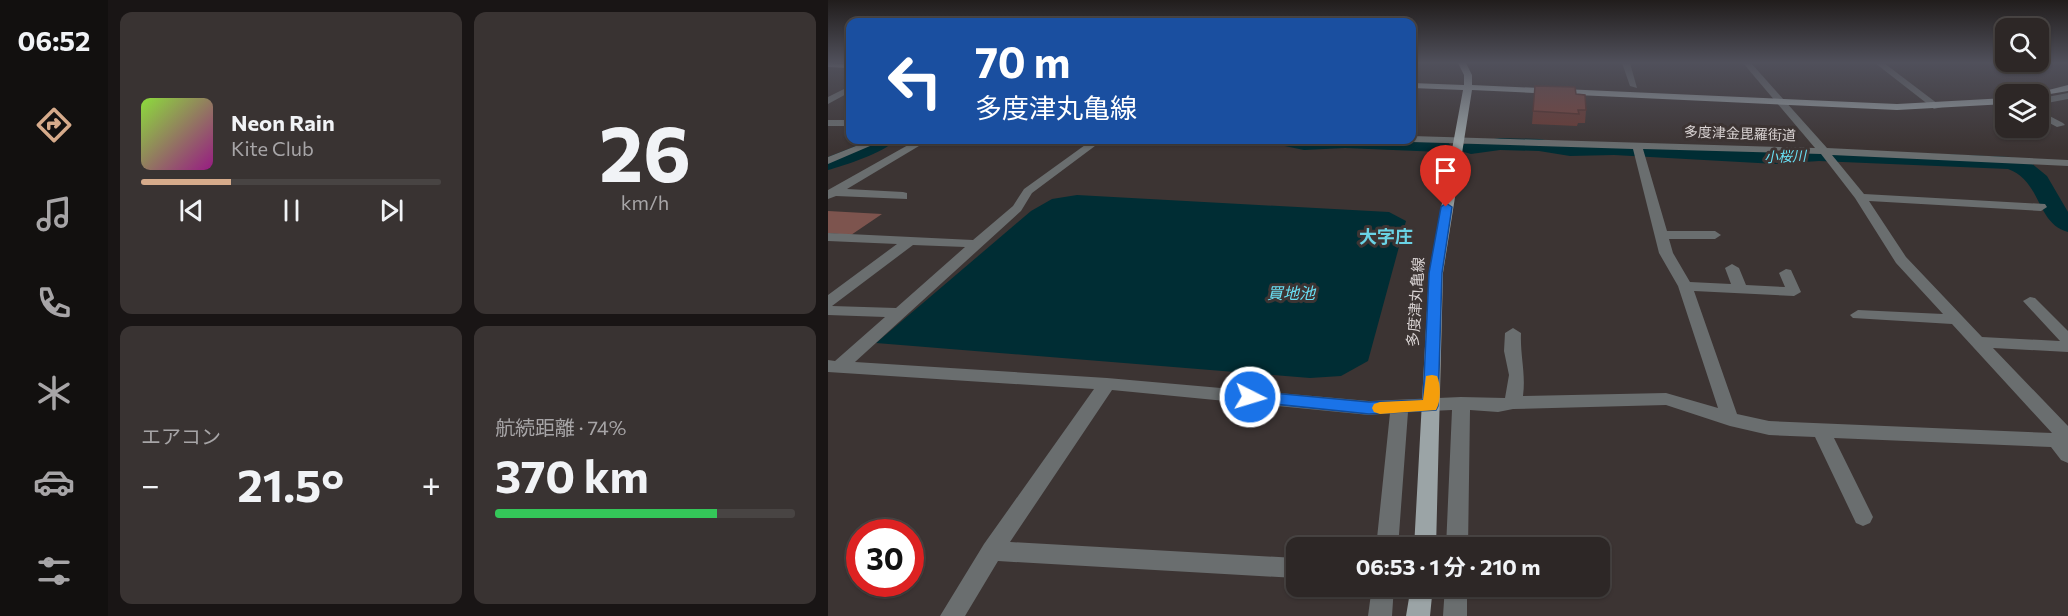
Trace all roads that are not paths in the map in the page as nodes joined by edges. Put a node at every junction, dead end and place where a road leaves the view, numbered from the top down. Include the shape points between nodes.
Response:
1 (845, 92) edge
2 (1467, 92) edge
3 (1546, 92) edge
4 (1772, 92) edge
5 (1918, 92) edge
6 (2068, 96) edge
7 (2049, 100) edge
8 (828, 101) edge
9 (1995, 102) edge
10 (1782, 103) junction
11 (1937, 106) junction
12 (2049, 119) edge
13 (828, 123) edge
14 (846, 123) edge
15 (2060, 125) dead end
16 (1416, 139) edge
17 (1457, 141) junction
18 (869, 144) edge
19 (917, 144) edge
20 (1093, 144) edge
21 (1638, 150) junction
22 (1826, 154) junction
23 (828, 161) edge
24 (2068, 163) edge
25 (831, 193) edge
26 (903, 196) dead end
27 (1860, 197) junction
28 (2041, 207) dead end
29 (1662, 235) junction
30 (1715, 235) dead end
31 (830, 238) edge
32 (910, 241) junction
33 (977, 244) junction
34 (1732, 268) dead end
35 (1786, 273) dead end
36 (1685, 286) junction
37 (1740, 289) junction
38 (2030, 301) dead end
39 (828, 302) edge
40 (828, 310) edge
41 (900, 313) junction
42 (1858, 315) dead end
43 (1956, 319) junction
44 (1513, 333) dead end
45 (2068, 340) edge
46 (1978, 342) junction
47 (2068, 346) edge
48 (834, 366) edge
49 (1107, 384) junction
50 (1461, 403) junction
51 (1513, 403) junction
52 (1430, 406) junction
53 (1399, 408) junction
54 (1730, 419) junction
55 (1821, 430) junction
56 (2064, 441) edge
57 (1863, 517) dead end
58 (1387, 537) edge
59 (1425, 537) edge
60 (1457, 537) edge
61 (992, 551) junction
62 (1286, 567) edge
63 (1382, 597) edge
64 (1421, 597) edge
65 (1456, 597) edge
66 (952, 616) edge
67 (1380, 616) edge
68 (1418, 616) edge
69 (1455, 616) edge

1 - 8 street
2 - 17 main road, 多度津丸亀線
3 - 10 main road
4 - 10 street
5 - 11 street
6 - 7 street
9 - 11 main road
10 - 11 main road
10 - 22 street
12 - 15 street
13 - 14 street
16 - 17 street, 多度津金毘羅街道
17 - 21 street, 多度津金毘羅街道
17 - 52 main road, 多度津丸亀線 via 1436,273
18 - 23 street
19 - 25 street
20 - 33 street via 1028,191 1017,208
21 - 22 street, 多度津金毘羅街道
21 - 29 street
22 - 24 street, 多度津金毘羅街道
22 - 27 street
25 - 26 street
27 - 28 street
27 - 43 street via 1901,260
29 - 30 street
29 - 36 street via 1666,253
31 - 32 street
32 - 33 street
32 - 39 street
33 - 41 street
34 - 37 street
35 - 37 street via 1794,292
36 - 37 street
36 - 54 street
38 - 45 street
40 - 41 street
41 - 48 street
42 - 43 street
43 - 46 street
44 - 51 street via 1517,375
46 - 47 street
46 - 56 street
48 - 49 street
49 - 53 street
49 - 61 street
50 - 51 street
50 - 52 street
50 - 60 street
51 - 54 street via 1666,399
52 - 53 street
52 - 59 main road, 多度津丸亀線
53 - 58 street
54 - 55 street via 1769,428
55 - 56 street
55 - 57 street
61 - 62 street
61 - 66 street
63 - 67 street
64 - 68 main road
65 - 69 street

